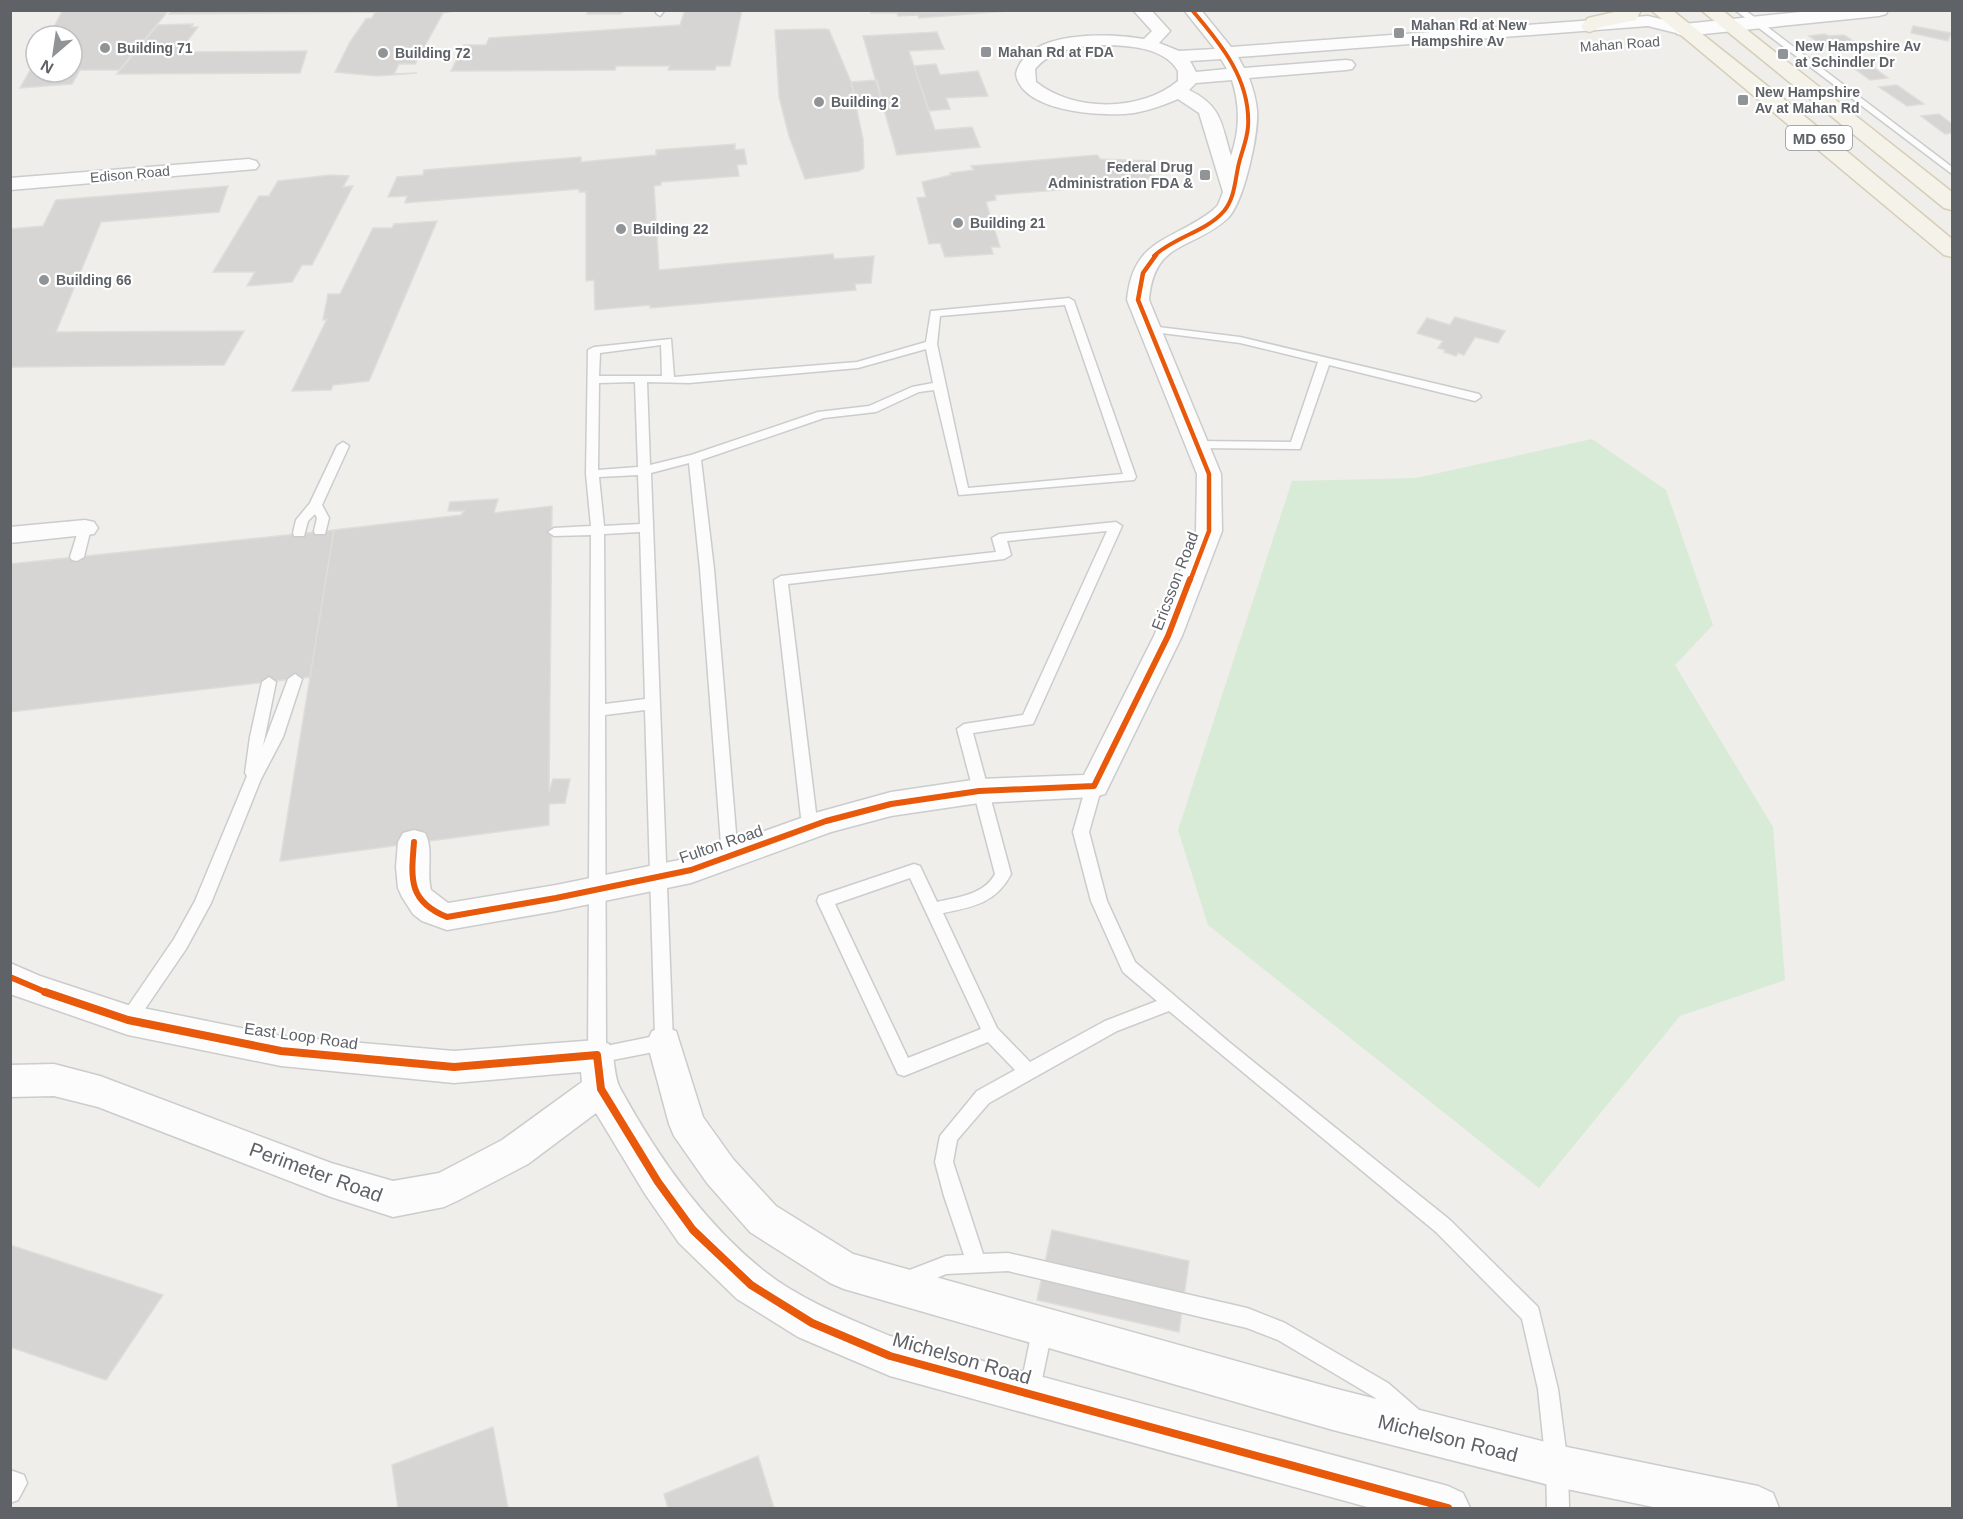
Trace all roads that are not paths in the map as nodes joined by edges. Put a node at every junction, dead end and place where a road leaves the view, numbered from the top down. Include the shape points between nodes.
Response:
1 (1142, 10) edge
2 (1192, 10) edge
3 (1632, 10) edge
4 (1660, 10) edge
5 (1710, 10) edge
6 (1879, 10) edge
7 (1740, 19) edge
8 (1684, 30) junction
9 (1587, 31) junction
10 (1656, 41) dead end
11 (1149, 45) junction
12 (1228, 53) junction
13 (1175, 57) junction
14 (1368, 63) dead end
15 (1239, 74) junction
16 (1183, 85) junction
17 (249, 165) dead end
18 (1953, 171) edge
19 (10, 184) edge
20 (1233, 194) junction
21 (1953, 203) edge
22 (1953, 250) edge
23 (1150, 329) junction
24 (932, 344) junction
25 (1325, 360) junction
26 (641, 378) junction
27 (595, 380) junction
28 (668, 380) junction
29 (940, 384) junction
30 (1475, 397) dead end
31 (1198, 444) junction
32 (343, 446) dead end
33 (695, 458) junction
34 (643, 471) junction
35 (592, 474) junction
36 (316, 505) junction
37 (85, 528) joint
38 (645, 528) junction
39 (320, 531) dead end
40 (554, 531) dead end
41 (598, 531) junction
42 (299, 533) dead end
43 (10, 535) edge
44 (77, 557) dead end
45 (295, 679) dead end
46 (269, 682) dead end
47 (651, 704) junction
48 (599, 710) junction
49 (253, 779) junction
50 (1094, 786) junction
51 (979, 791) junction
52 (826, 821) junction
53 (414, 842) dead end
54 (730, 857) junction
55 (658, 878) junction
56 (599, 889) junction
57 (933, 909) junction
58 (10, 977) edge
59 (1171, 1003) junction
60 (128, 1020) junction
61 (991, 1033) junction
62 (664, 1042) junction
63 (599, 1072) junction
64 (1028, 1072) junction
65 (10, 1080) edge
66 (977, 1263) junction
67 (897, 1285) junction
68 (1042, 1326) junction
69 (1029, 1394) junction
70 (1431, 1434) junction
71 (1557, 1466) junction
72 (10, 1481) edge
73 (10, 1492) edge
74 (1448, 1509) edge
75 (1558, 1509) edge
76 (1758, 1509) edge

1 - 11 street via 1161,31
2 - 12 street
3 - 9 main road via 1629,16 1595,22
4 - 8 main road, MD 650
5 - 7 main road, MD 650
6 - 7 street
7 - 8 street
7 - 18 lane
7 - 21 main road, MD 650
8 - 9 street, Mahan Road via 1648,21
8 - 10 street, Mahan Road via 1667,40
8 - 22 main road, MD 650
9 - 12 street, Mahan Road
11 - 13 street
11 - 16 street via 1109,40 1066,44 1032,61 1025,77 1031,87 1047,97 1096,108 1150,104
12 - 13 street, Mahan Road
12 - 15 street
13 - 16 street via 1187,70
14 - 15 street
15 - 16 street
15 - 20 street via 1248,128
16 - 20 street via 1208,111
17 - 19 street, Edison Road
20 - 23 street, Ericsson Road via 1225,211 1156,253 1140,274 1138,300
23 - 25 lane via 1240,340
23 - 31 street, Ericsson Road
24 - 28 lane via 858,365
24 - 29 lane
24 - 29 lane via 934,313 1069,301 1130,477 963,492
25 - 30 lane
25 - 31 lane via 1296,446
26 - 27 lane
26 - 28 lane
26 - 34 lane
27 - 28 lane via 594,350 667,341
27 - 35 lane
29 - 33 lane via 916,389 872,409 822,415
31 - 50 street, Ericsson Road via 1209,474 1209,531 1168,636
32 - 36 lane
33 - 34 lane
33 - 54 lane
34 - 35 lane
34 - 38 lane
35 - 41 lane
36 - 39 lane via 323,518
36 - 42 lane via 302,520
37 - 43 street
37 - 44 lane
38 - 41 lane
38 - 47 lane
40 - 41 lane
41 - 48 lane
45 - 49 lane via 276,737
46 - 49 lane
47 - 48 lane
47 - 55 lane
48 - 56 lane
49 - 60 lane via 203,903
50 - 51 street, Fulton Road
50 - 59 lane via 1081,832 1098,901 1129,967
51 - 52 street, Fulton Road via 891,804
51 - 52 lane via 964,729 1028,720 1116,526 999,538 1004,555 781,580 808,817
51 - 57 lane via 1003,874 999,884 981,897
52 - 54 street, Fulton Road
53 - 56 street, Fulton Road via 411,880 431,912 447,917
54 - 55 street, Fulton Road
55 - 56 street, Fulton Road
55 - 62 lane
56 - 63 lane
57 - 61 lane
57 - 61 lane via 914,870 825,901 904,1068
58 - 60 street, East Loop Road
59 - 64 lane via 1111,1026
59 - 71 lane via 1443,1226 1531,1314 1548,1389
60 - 63 street, East Loop Road via 281,1051 454,1067
61 - 64 lane
62 - 63 lane
62 - 67 street, Michelson Road via 687,1125 720,1171 763,1219 844,1270
63 - 65 street, Perimeter Road via 515,1152 444,1189 393,1199 331,1180 100,1092 54,1080
63 - 69 street, Michelson Road via 658,1182 693,1230 751,1285 812,1323 890,1356
64 - 66 lane via 983,1097 949,1136 944,1162
66 - 67 lane via 946,1265
66 - 70 lane via 1008,1262 1247,1318 1285,1334 1381,1390
67 - 68 street, Michelson Road
68 - 69 lane
68 - 70 street, Michelson Road
69 - 74 street, Michelson Road
70 - 71 street, Michelson Road
71 - 75 lane
71 - 76 street, Michelson Road
72 - 73 lane via 16,1483

